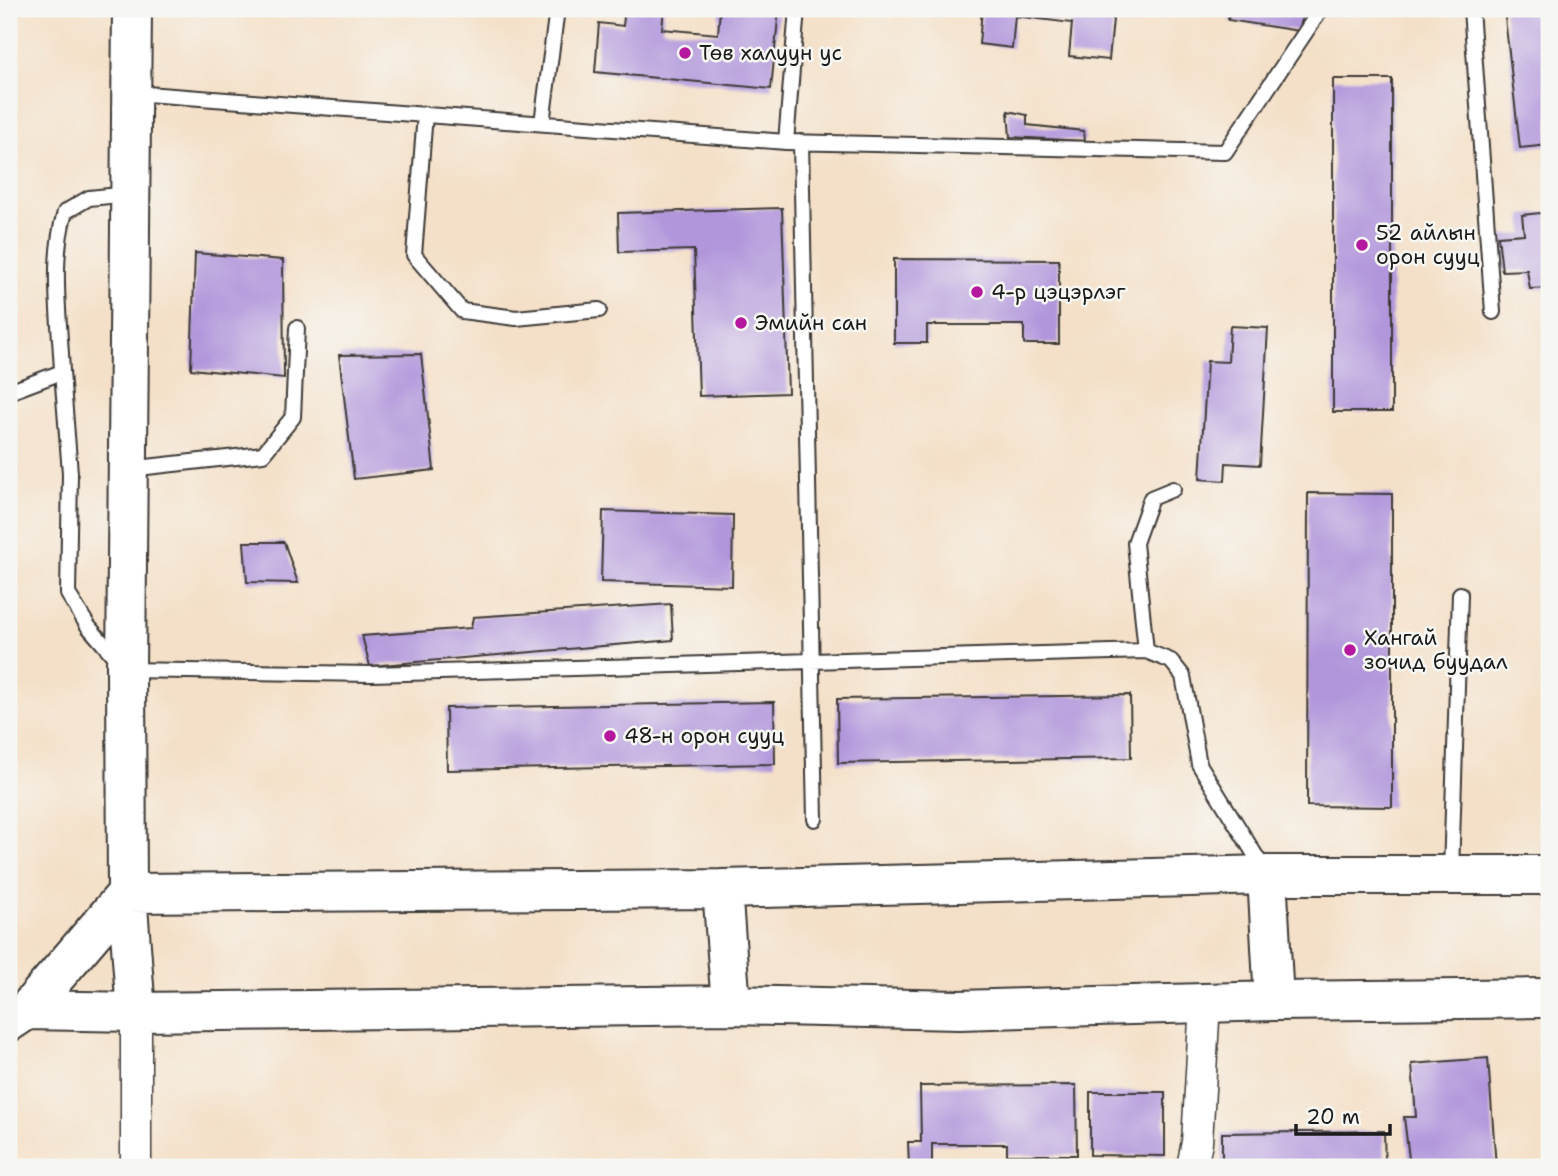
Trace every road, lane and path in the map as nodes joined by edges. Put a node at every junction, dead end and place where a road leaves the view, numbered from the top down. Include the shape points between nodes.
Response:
1 (132, 9) edge
2 (557, 9) edge
3 (797, 9) edge
4 (1321, 9) edge
5 (1471, 9) edge
6 (132, 93) junction
7 (425, 114) junction
8 (542, 123) junction
9 (794, 142) junction
10 (131, 194) junction
11 (599, 310) dead end
12 (1493, 312) dead end
13 (298, 328) dead end
14 (62, 372) junction
15 (9, 392) edge
16 (128, 469) junction
17 (1173, 489) dead end
18 (1460, 594) dead end
19 (1146, 651) junction
20 (813, 660) junction
21 (126, 670) junction
22 (816, 819) dead end
23 (1267, 875) junction
24 (1451, 875) junction
25 (1549, 875) edge
26 (722, 888) junction
27 (127, 893) junction
28 (1549, 999) edge
29 (1273, 1001) junction
30 (1205, 1003) junction
31 (731, 1005) junction
32 (136, 1012) junction
33 (18, 1016) edge
34 (136, 1167) edge
35 (1192, 1167) edge

1 - 6 main road
2 - 8 lane
3 - 9 lane
4 - 9 lane via 1225,152
5 - 12 lane
6 - 7 lane
6 - 10 main road
7 - 8 lane
7 - 11 lane via 414,255 462,311 516,318
8 - 9 lane
9 - 20 lane
10 - 14 lane via 89,198 65,212 59,278
10 - 16 main road
13 - 16 lane via 293,417 263,454
14 - 15 lane
14 - 21 lane via 69,473 68,594 88,626
16 - 21 main road
17 - 19 lane via 1151,498 1135,543
18 - 24 lane
19 - 20 lane
19 - 23 lane via 1171,661 1183,676 1199,764
20 - 21 lane via 371,674
20 - 22 lane
21 - 27 main road
23 - 24 main road
23 - 26 main road
23 - 29 main road
24 - 25 main road
26 - 27 main road
26 - 31 main road
27 - 32 main road
27 - 33 main road
28 - 29 main road
29 - 30 main road
30 - 31 main road via 959,1010
30 - 35 street
31 - 32 main road
32 - 33 main road
32 - 34 street

